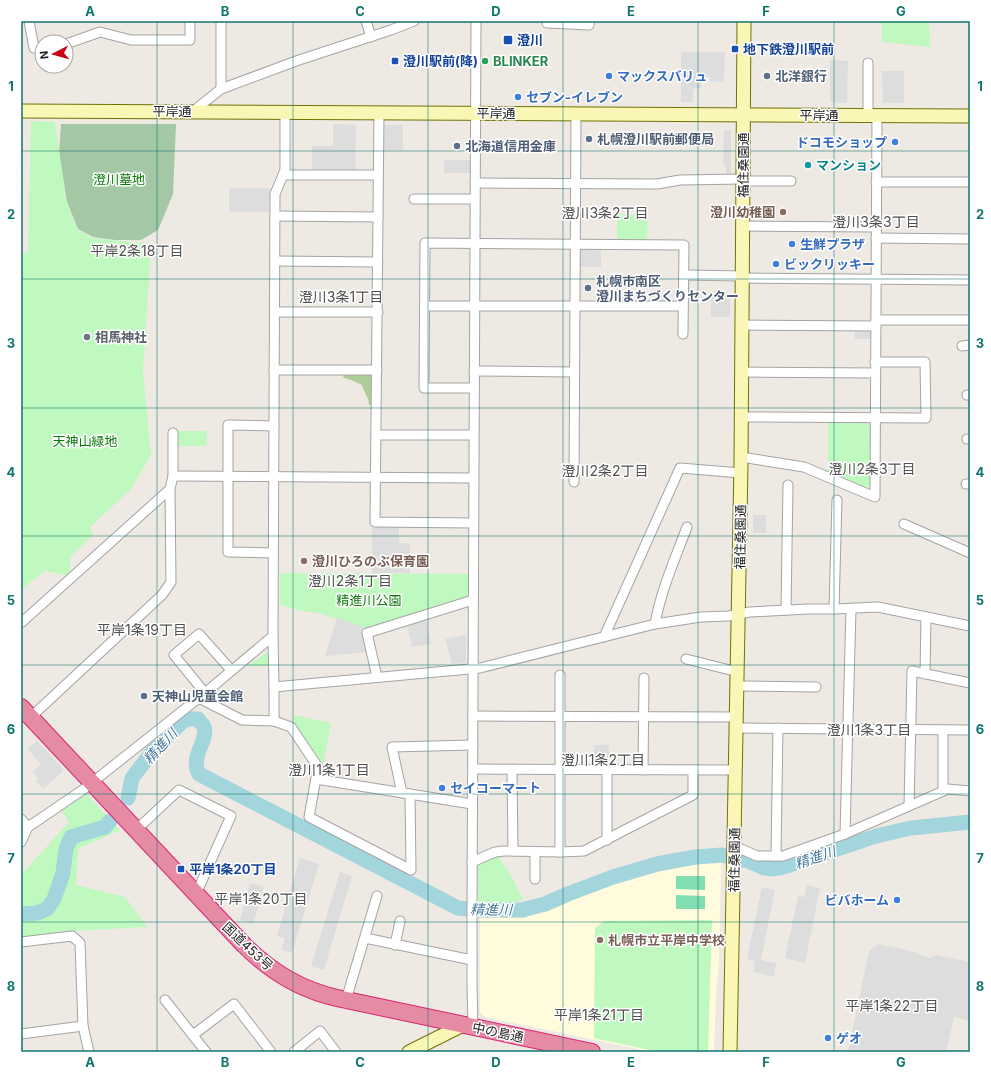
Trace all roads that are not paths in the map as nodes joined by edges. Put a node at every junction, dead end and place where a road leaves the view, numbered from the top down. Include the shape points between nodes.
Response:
1 (29, 21) edge
2 (190, 21) edge
3 (221, 21) edge
4 (366, 21) edge
5 (414, 21) edge
6 (476, 21) edge
7 (547, 21) edge
8 (589, 21) edge
9 (744, 21) edge
10 (371, 37) junction
11 (74, 41) edge
12 (34, 48) edge
13 (868, 63) dead end
14 (221, 89) junction
15 (21, 111) edge
16 (192, 112) junction
17 (285, 112) junction
18 (379, 112) junction
19 (475, 113) junction
20 (576, 114) junction
21 (743, 115) junction
22 (872, 115) junction
23 (970, 116) edge
24 (283, 175) junction
25 (378, 175) junction
26 (743, 180) junction
27 (791, 181) dead end
28 (876, 182) junction
29 (970, 182) edge
30 (475, 183) junction
31 (575, 183) junction
32 (414, 199) dead end
33 (475, 199) junction
34 (275, 216) junction
35 (378, 217) junction
36 (743, 226) junction
37 (876, 227) junction
38 (876, 238) junction
39 (970, 239) edge
40 (474, 243) junction
41 (575, 244) junction
42 (275, 261) junction
43 (378, 262) junction
44 (684, 275) junction
45 (742, 277) junction
46 (876, 279) junction
47 (970, 280) edge
48 (425, 306) junction
49 (575, 306) junction
50 (683, 306) junction
51 (474, 307) junction
52 (275, 312) junction
53 (378, 312) junction
54 (970, 320) edge
55 (876, 323) junction
56 (742, 325) junction
57 (683, 334) dead end
58 (876, 362) junction
59 (274, 370) junction
60 (377, 370) junction
61 (474, 371) junction
62 (574, 372) junction
63 (742, 372) junction
64 (875, 373) junction
65 (474, 388) junction
66 (742, 418) junction
67 (875, 418) junction
68 (274, 426) junction
69 (173, 433) dead end
70 (377, 435) junction
71 (473, 435) junction
72 (741, 457) junction
73 (741, 473) junction
74 (173, 476) junction
75 (228, 477) junction
76 (274, 477) junction
77 (376, 478) junction
78 (473, 478) junction
79 (574, 482) dead end
80 (788, 485) dead end
81 (170, 489) junction
82 (837, 500) dead end
83 (473, 523) junction
84 (904, 524) dead end
85 (687, 527) dead end
86 (273, 553) junction
87 (970, 553) edge
88 (473, 600) junction
89 (834, 609) junction
90 (850, 609) junction
91 (786, 610) junction
92 (739, 614) junction
93 (926, 617) junction
94 (21, 623) edge
95 (655, 624) junction
96 (970, 626) edge
97 (273, 636) junction
98 (604, 637) junction
99 (686, 659) dead end
100 (473, 669) junction
101 (231, 670) junction
102 (738, 672) junction
103 (925, 674) junction
104 (560, 675) dead end
105 (377, 677) junction
106 (644, 678) dead end
107 (970, 683) edge
108 (274, 686) junction
109 (738, 686) junction
110 (816, 687) dead end
111 (202, 696) junction
112 (26, 712) edge
113 (473, 716) junction
114 (560, 717) junction
115 (643, 717) junction
116 (274, 721) junction
117 (737, 722) junction
118 (778, 728) junction
119 (848, 729) junction
120 (911, 730) junction
121 (943, 730) junction
122 (970, 730) edge
123 (473, 745) junction
124 (473, 769) junction
125 (512, 769) junction
126 (560, 770) junction
127 (607, 770) junction
128 (643, 770) junction
129 (693, 770) junction
130 (736, 770) junction
131 (316, 779) junction
132 (92, 782) junction
133 (943, 791) junction
134 (970, 791) edge
135 (406, 793) junction
136 (472, 804) junction
137 (909, 806) junction
138 (21, 819) edge
139 (28, 827) junction
140 (136, 830) junction
141 (845, 834) junction
142 (607, 840) junction
143 (21, 842) edge
144 (513, 851) junction
145 (535, 852) junction
146 (560, 852) junction
147 (734, 854) junction
148 (776, 856) junction
149 (472, 862) junction
150 (534, 879) dead end
151 (196, 894) junction
152 (377, 896) dead end
153 (400, 921) dead end
154 (365, 938) junction
155 (21, 942) edge
156 (395, 945) junction
157 (472, 960) junction
158 (165, 1000) dead end
159 (346, 1000) junction
160 (83, 1026) junction
161 (468, 1026) junction
162 (21, 1034) edge
163 (193, 1035) junction
164 (411, 1051) edge
165 (89, 1052) edge
166 (206, 1052) edge
167 (271, 1052) edge
168 (294, 1052) edge
169 (336, 1052) edge
170 (592, 1052) edge
171 (730, 1052) edge

1 - 12 street
2 - 11 street via 190,40 131,40 100,32
3 - 14 street
4 - 10 street
5 - 10 street
6 - 19 street
7 - 8 street via 589,25
9 - 21 street, 福住桑園通
10 - 14 street
13 - 22 street
14 - 16 street
15 - 16 street, 平岸通
16 - 17 street, 平岸通
17 - 18 street, 平岸通
17 - 24 street
18 - 19 street, 平岸通
18 - 25 street
19 - 20 street, 平岸通
19 - 30 street
20 - 21 street, 平岸通
20 - 31 street
21 - 22 street, 平岸通
21 - 26 street, 福住桑園通
22 - 23 street, 平岸通
22 - 28 street
24 - 25 street
24 - 34 street via 275,194
25 - 35 street
26 - 27 street
26 - 31 street via 680,180 657,184
26 - 36 street, 福住桑園通
28 - 29 street
28 - 37 street
30 - 31 street
30 - 33 street
31 - 41 street
32 - 33 street
33 - 40 street
34 - 35 street
34 - 42 street
35 - 43 street
36 - 37 street
36 - 45 street, 福住桑園通
37 - 38 street
38 - 39 street
38 - 46 street
40 - 41 street
40 - 48 street via 425,243
40 - 51 street
41 - 44 street via 684,245
41 - 49 street
42 - 43 street
42 - 52 street
43 - 53 street
44 - 45 street
44 - 50 street
45 - 46 street
45 - 56 street, 福住桑園通
46 - 47 street
46 - 55 street
48 - 51 street
48 - 65 street via 424,388
49 - 50 street
49 - 51 street
49 - 62 street
50 - 57 street
51 - 61 street
52 - 53 street
52 - 59 street
53 - 60 street
54 - 55 street
55 - 56 street
55 - 58 street
56 - 63 street, 福住桑園通
58 - 64 street
58 - 67 street via 925,362 926,418
59 - 60 street
59 - 68 street
60 - 70 street
61 - 62 street
61 - 65 street
62 - 79 street
63 - 64 street
63 - 66 street, 福住桑園通
64 - 67 street
65 - 71 street
66 - 67 street
66 - 72 street, 福住桑園通
67 - 72 street via 875,497 804,467
68 - 75 street via 228,425
68 - 76 street
69 - 74 street
70 - 71 street
70 - 77 street
71 - 78 street
72 - 73 street, 福住桑園通
73 - 92 street, 福住桑園通
73 - 98 street via 680,468
74 - 75 street
74 - 81 street
75 - 76 street
75 - 86 street via 228,552
76 - 77 street
76 - 86 street
77 - 78 street
77 - 83 street via 375,522
78 - 83 street
80 - 91 street
81 - 94 street
81 - 112 street via 171,582 162,595
82 - 89 street
83 - 88 street
84 - 87 street
85 - 95 street via 665,585
86 - 97 street
88 - 100 street
88 - 105 street via 367,633
89 - 90 street
89 - 91 street
90 - 93 street via 878,607
90 - 119 street
91 - 92 street
92 - 95 street
92 - 102 street, 福住桑園通
93 - 96 street
93 - 103 street
95 - 98 street
97 - 101 street
97 - 108 street
98 - 100 street
99 - 102 street
100 - 105 street
100 - 113 street
101 - 111 street
101 - 111 street via 199,634 174,655
102 - 109 street, 福住桑園通
103 - 107 street
103 - 120 street via 912,671
104 - 114 street
105 - 108 street
106 - 115 street
108 - 116 street
109 - 110 street
109 - 117 street, 福住桑園通
111 - 116 street via 242,720
111 - 132 street
112 - 132 highway, 国道453号
113 - 114 street
113 - 123 street
114 - 115 street
114 - 126 street
115 - 117 street
115 - 128 street
116 - 131 street via 291,726 318,767
117 - 118 street
117 - 130 street, 福住桑園通
118 - 119 street
118 - 148 street
119 - 120 street
119 - 141 street
120 - 121 street
120 - 137 street
121 - 122 street
121 - 133 street
123 - 124 street
123 - 135 street via 392,747
124 - 125 street
124 - 136 street
125 - 126 street
125 - 144 street
126 - 127 street
126 - 146 street
127 - 128 street
127 - 142 street
128 - 129 street
129 - 130 street
129 - 142 street via 693,795
130 - 147 street, 福住桑園通
131 - 135 street
131 - 135 street via 309,817 411,870
132 - 139 street
132 - 140 highway, 国道453号
133 - 134 street via 952,788
133 - 137 street
135 - 136 street
136 - 149 street
137 - 141 street
138 - 139 street
139 - 143 street
140 - 151 highway, 国道453号
140 - 151 street via 179,790 231,816
141 - 148 street via 783,856
142 - 146 street via 584,851
144 - 145 street
144 - 149 street via 495,852
145 - 146 street
145 - 150 street
147 - 148 street
147 - 171 street, 福住桑園通
149 - 157 street
151 - 159 highway, 国道453号 via 250,951 274,971 312,991
152 - 154 street
153 - 156 street
154 - 156 street
154 - 159 street
155 - 160 street via 72,936 80,943
156 - 157 street
157 - 161 street
158 - 163 street
159 - 161 highway, 国道453号
160 - 162 street
160 - 165 street
161 - 164 street, 中の島通
161 - 170 highway, 中の島通
163 - 166 street
163 - 167 street via 234,1004
168 - 169 street via 320,1031

